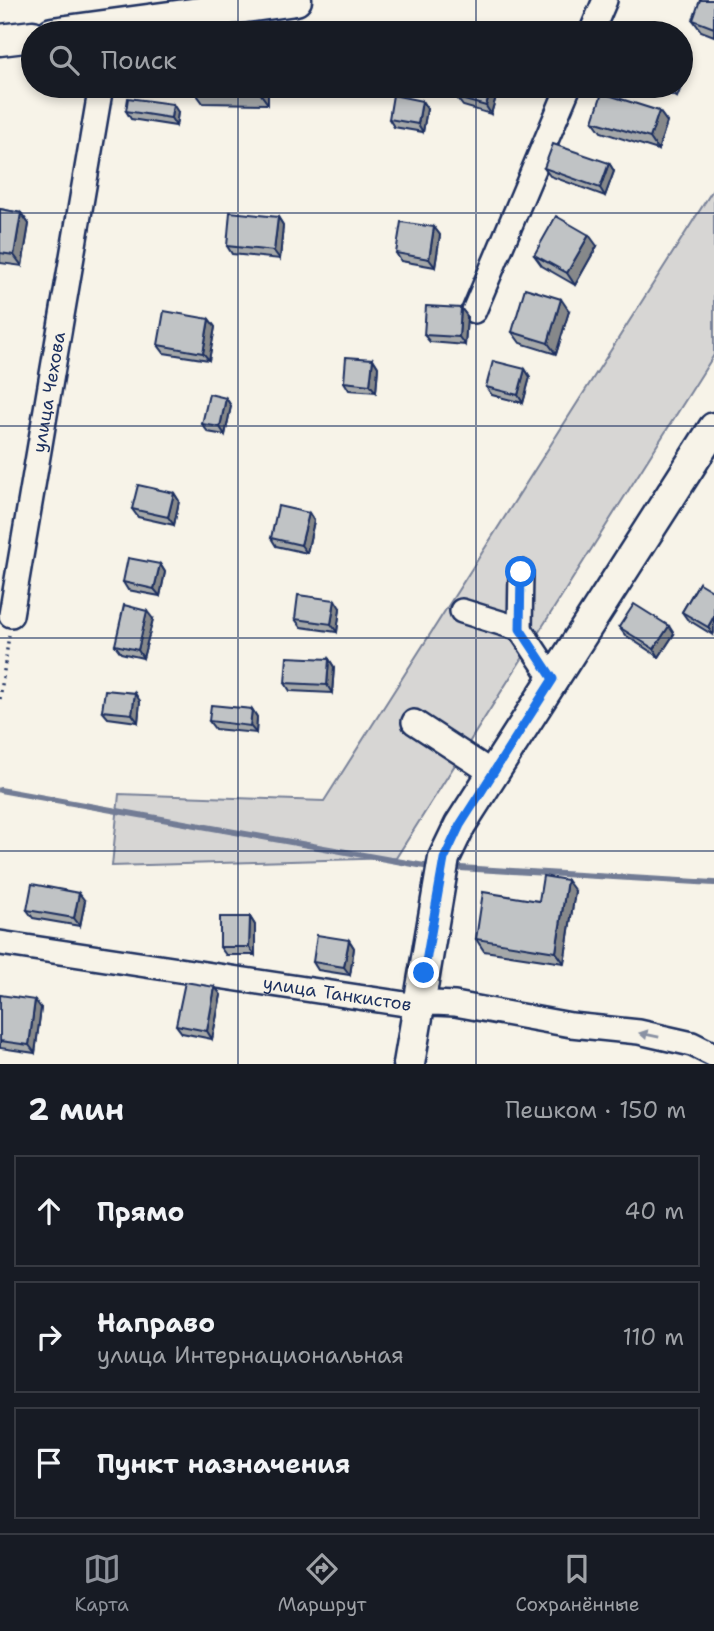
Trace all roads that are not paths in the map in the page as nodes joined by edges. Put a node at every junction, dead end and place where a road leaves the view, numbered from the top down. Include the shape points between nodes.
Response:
1 (296, 0) edge
2 (605, 0) edge
3 (166, 21) edge
4 (596, 21) edge
5 (21, 37) edge
6 (0, 40) edge
7 (99, 98) edge
8 (564, 98) edge
9 (474, 311) dead end
10 (714, 428) edge
11 (521, 572) dead end
12 (463, 611) dead end
13 (11, 615) road end
14 (520, 629) junction
15 (553, 679) junction
16 (414, 722) dead end
17 (492, 773) junction
18 (0, 943) edge
19 (418, 1006) junction
20 (714, 1055) edge
21 (409, 1064) edge

1 - 3 main road
2 - 4 street
5 - 6 main road
7 - 13 street, улица Чехова
8 - 9 street
10 - 15 main road
11 - 14 street
12 - 14 street
14 - 15 street
15 - 17 main road
16 - 17 street
17 - 19 main road via 444,859
18 - 19 street, улица Танкистов
20 -> 19 street, улица Танкистов via 692,1044 639,1032 455,1004
19 - 21 main road

